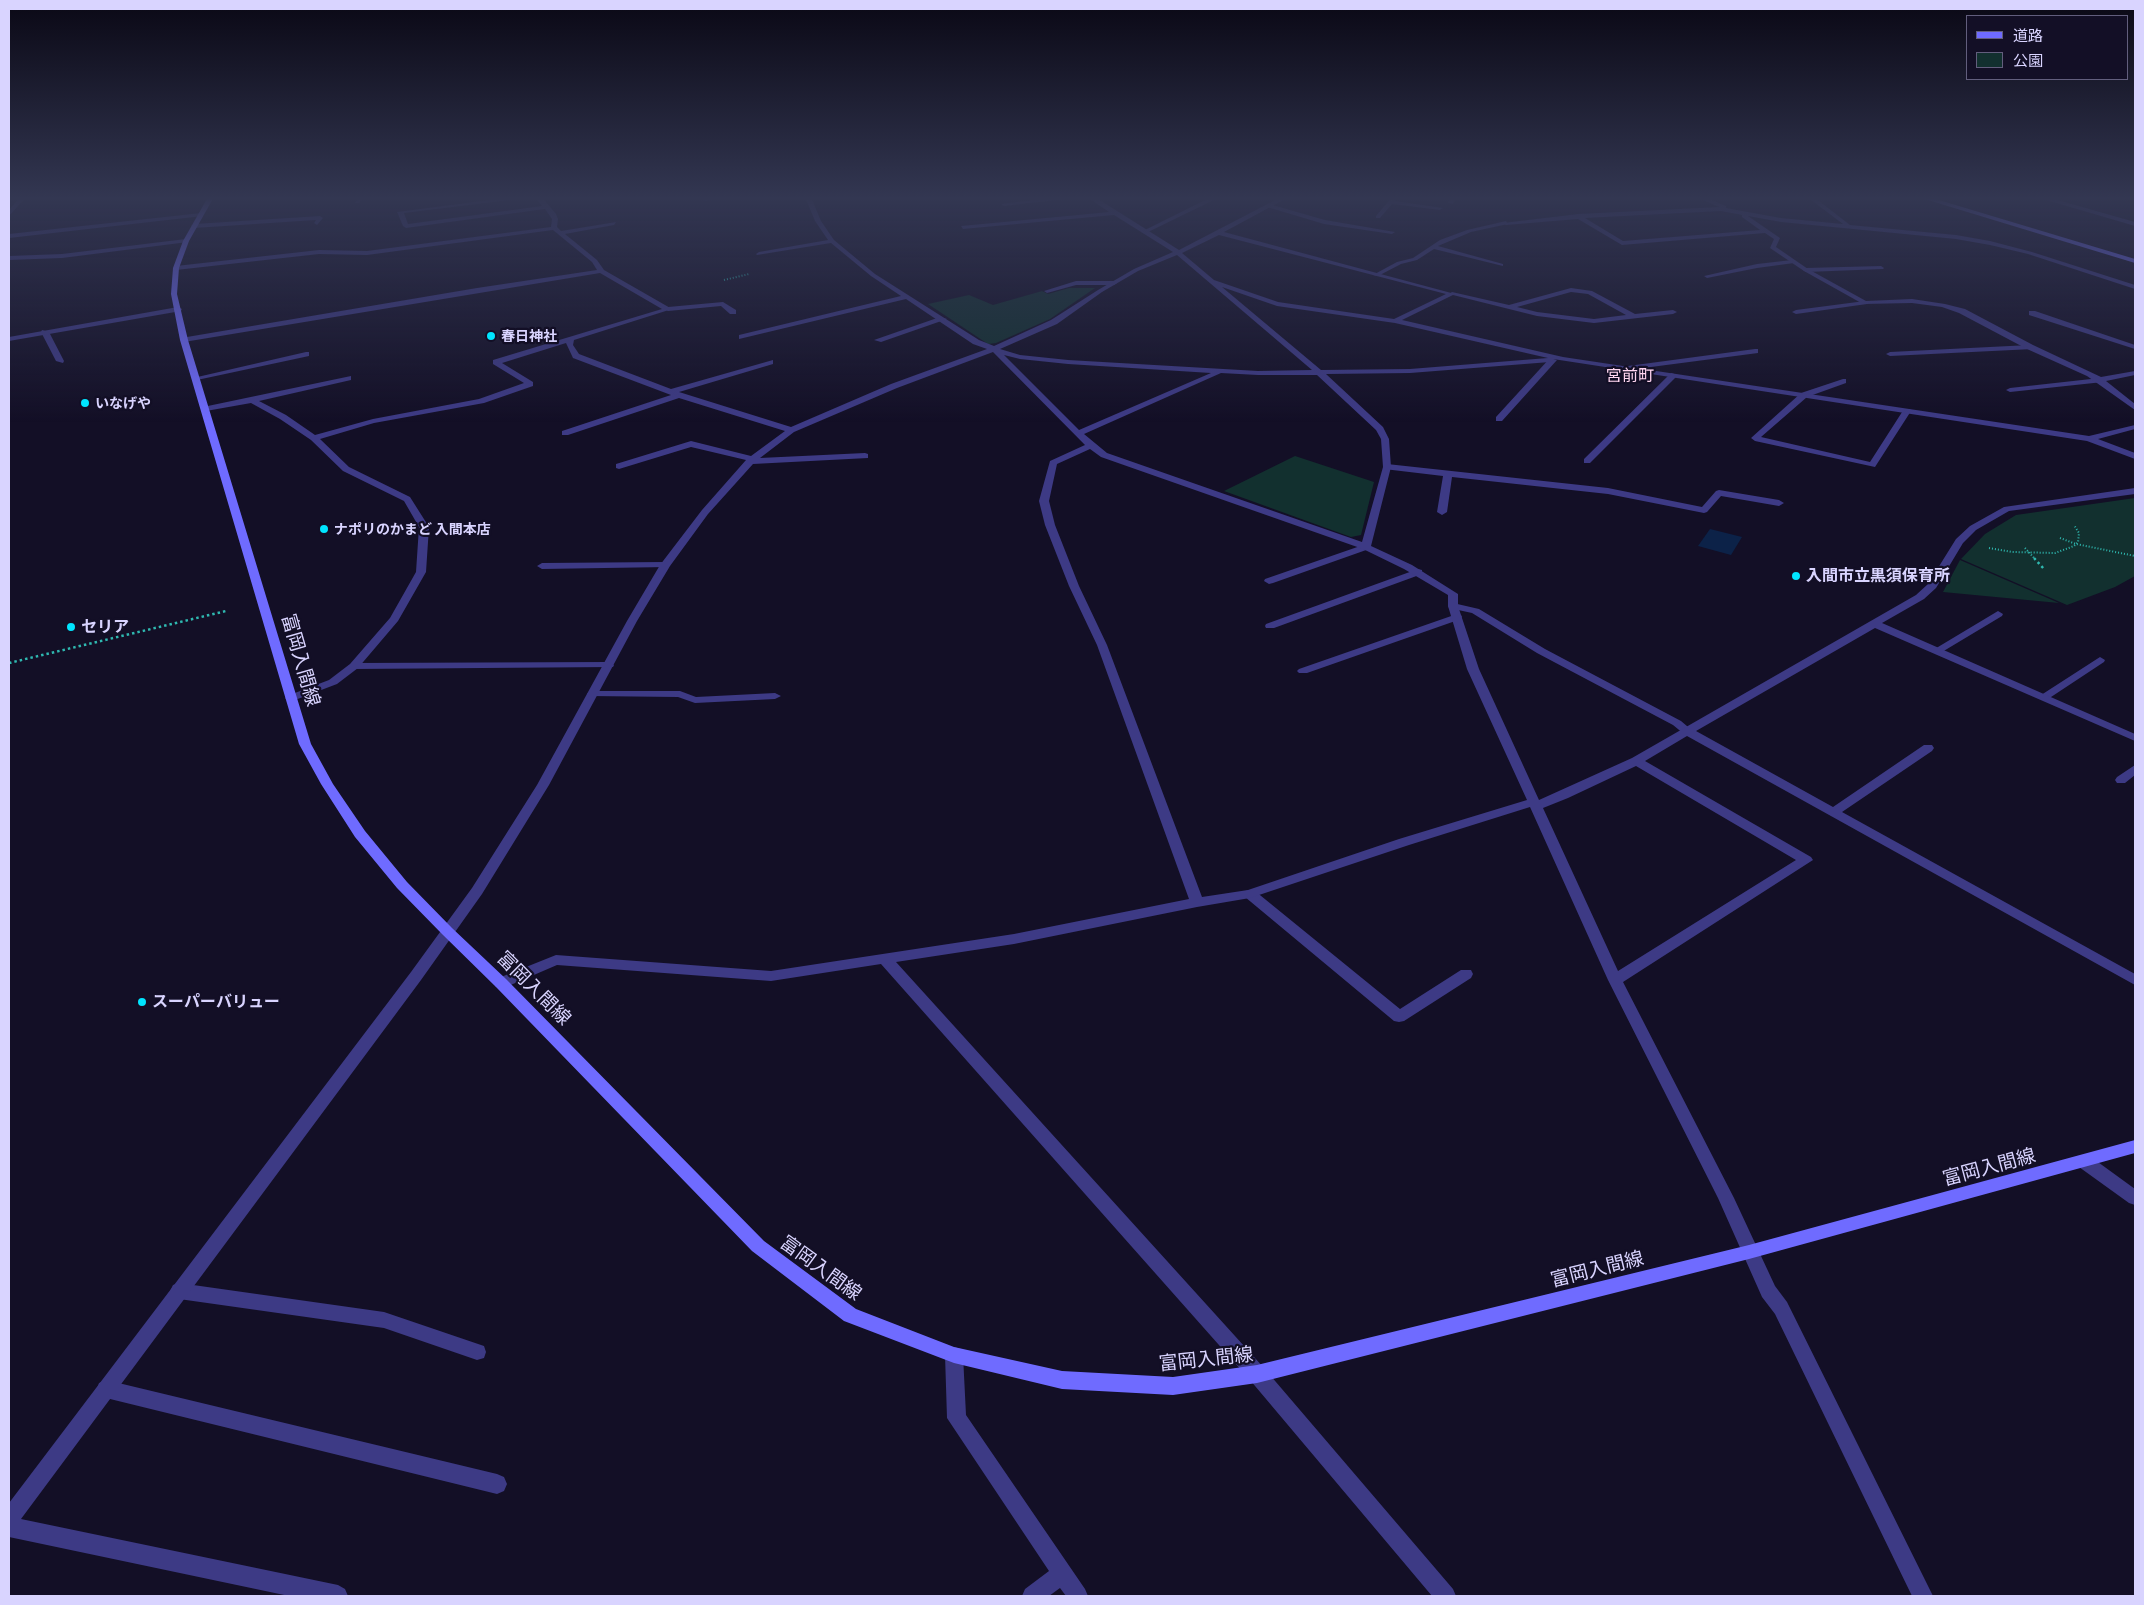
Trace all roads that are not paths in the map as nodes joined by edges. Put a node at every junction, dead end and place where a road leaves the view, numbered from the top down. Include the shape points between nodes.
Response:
1 (176, 272) edge
2 (595, 272) edge
3 (603, 272) edge
4 (869, 272) edge
5 (1133, 272) edge
6 (1202, 272) edge
7 (1364, 272) edge
8 (1382, 272) edge
9 (1727, 272) edge
10 (1809, 272) edge
11 (2088, 272) edge
12 (1376, 275) junction
13 (1707, 276) dead end
14 (1114, 282) junction
15 (1215, 282) junction
16 (2135, 287) edge
17 (1047, 290) dead end
18 (1452, 294) junction
19 (907, 297) junction
20 (1865, 303) junction
21 (1508, 307) junction
22 (178, 309) junction
23 (668, 309) junction
24 (733, 312) dead end
25 (1674, 312) dead end
26 (1796, 312) dead end
27 (2032, 313) dead end
28 (1635, 317) junction
29 (943, 319) junction
30 (1395, 321) junction
31 (45, 332) junction
32 (742, 337) dead end
33 (9, 338) edge
34 (184, 340) junction
35 (570, 340) junction
36 (878, 340) dead end
37 (2030, 347) junction
38 (2135, 348) edge
39 (994, 350) junction
40 (1755, 351) dead end
41 (306, 354) dead end
42 (1890, 354) dead end
43 (1563, 359) junction
44 (1553, 360) junction
45 (60, 361) dead end
46 (770, 362) dead end
47 (1628, 368) junction
48 (1220, 371) junction
49 (1320, 373) junction
50 (2135, 373) edge
51 (1674, 376) junction
52 (197, 378) junction
53 (348, 378) dead end
54 (2100, 380) junction
55 (1843, 381) dead end
56 (2010, 390) dead end
57 (675, 394) junction
58 (1804, 395) junction
59 (252, 400) junction
60 (2135, 408) edge
61 (206, 410) junction
62 (1907, 411) junction
63 (1499, 419) dead end
64 (2135, 427) edge
65 (791, 430) junction
66 (565, 433) dead end
67 (1079, 433) junction
68 (314, 438) junction
69 (2089, 439) junction
70 (1091, 446) junction
71 (865, 456) dead end
72 (2135, 456) edge
73 (751, 460) junction
74 (1587, 461) dead end
75 (619, 466) dead end
76 (1387, 467) junction
77 (1448, 474) junction
78 (2135, 491) edge
79 (1779, 502) dead end
80 (1442, 512) dead end
81 (1366, 547) junction
82 (665, 565) junction
83 (542, 566) dead end
84 (1418, 572) junction
85 (1269, 582) dead end
86 (1453, 606) junction
87 (1998, 614) dead end
88 (1457, 617) junction
89 (1873, 623) junction
90 (1270, 626) dead end
91 (1938, 650) junction
92 (2100, 660) dead end
93 (609, 665) junction
94 (354, 666) junction
95 (1303, 671) dead end
96 (593, 694) junction
97 (775, 696) dead end
98 (2044, 697) junction
99 (291, 698) junction
100 (1688, 732) junction
101 (2135, 738) edge
102 (1928, 748) dead end
103 (1636, 761) junction
104 (2135, 769) edge
105 (2121, 780) dead end
106 (1534, 804) junction
107 (1832, 813) junction
108 (1250, 894) junction
109 (1197, 902) junction
110 (447, 931) junction
111 (884, 958) junction
112 (1466, 974) dead end
113 (1615, 980) junction
114 (2135, 980) edge
115 (501, 983) junction
116 (2135, 1147) edge
117 (2085, 1162) junction
118 (2135, 1198) edge
119 (1749, 1252) junction
120 (179, 1290) junction
121 (477, 1352) dead end
122 (954, 1355) junction
123 (1257, 1374) junction
124 (106, 1389) junction
125 (498, 1484) dead end
126 (9, 1519) edge
127 (9, 1527) edge
128 (1062, 1574) junction
129 (338, 1596) edge
130 (1032, 1596) edge
131 (1078, 1596) edge
132 (1446, 1596) edge
133 (1923, 1596) edge

1 - 22 main road, 富岡入間線 via 174,294
2 - 34 street
3 - 23 street
4 - 19 street
5 - 14 street
6 - 15 street
7 - 12 street
8 - 12 street
9 - 13 street
10 - 20 street
11 - 16 street
12 - 18 street
14 - 17 street via 1076,283
14 - 39 street via 1054,322
15 - 30 street via 1276,304
15 - 49 street
18 - 21 street
18 - 30 street
19 - 29 street
19 - 32 street
20 - 26 street
20 - 37 street via 1912,301 1943,305 1962,311
21 - 28 street via 1594,321
21 - 28 street via 1572,290 1590,292
22 - 31 street
22 - 34 main road, 富岡入間線
23 - 24 street via 723,304
23 - 35 street
25 - 28 street
27 - 38 street
29 - 36 street
29 - 39 street via 976,342
30 - 43 street
31 - 33 street
31 - 45 street
34 - 52 main road, 富岡入間線
35 - 57 street via 569,345 576,356
35 - 68 street via 496,362 530,384 481,401 373,421
37 - 42 street
37 - 54 street
39 - 48 street via 1068,362
39 - 65 street via 894,386
39 - 67 street
40 - 47 street
41 - 52 street
43 - 44 street
43 - 47 street
44 - 49 street
44 - 63 street
46 - 57 street
47 - 51 street
48 - 49 street
48 - 67 street
49 - 76 street via 1380,429 1385,439
50 - 54 street
51 - 58 street
51 - 74 street
52 - 61 main road, 富岡入間線
53 - 59 street
54 - 56 street
54 - 60 street
55 - 58 street
57 - 65 street
57 - 66 street
58 - 62 street
58 - 62 street via 1755,438 1872,465
59 - 61 street
59 - 68 street
61 - 99 main road, 富岡入間線
62 - 69 street
64 - 69 street
65 - 73 street
67 - 70 street
68 - 94 street via 346,469 407,499 424,527 421,572 416,583 394,619
69 - 72 street
70 - 81 street via 1104,455
70 - 109 street via 1053,463 1044,501 1050,525 1102,645
71 - 73 street
73 - 75 street via 691,444
73 - 82 street via 705,512
76 - 77 street
76 - 81 street
77 - 79 street via 1608,491 1704,510 1719,494
77 - 80 street
78 - 89 street via 2007,509 1973,528 1959,541 1932,586 1920,597
81 - 84 street
81 - 85 street
82 - 83 street
82 - 93 street
84 - 86 street via 1453,594
84 - 90 street
86 - 88 street
86 - 100 street via 1476,611 1541,651 1677,723
87 - 91 street
88 - 95 street
88 - 106 street via 1473,669
89 - 91 street
89 - 100 street
91 - 98 street
92 - 98 street
93 - 94 street
93 - 96 street
94 - 99 street via 334,682
96 - 97 street via 680,694 695,700
96 - 110 street via 538,793
98 - 101 street
99 - 110 main road, 富岡入間線 via 305,744 360,834 402,885
100 - 103 street
100 - 107 street
102 - 107 street
103 - 106 street via 1564,795
103 - 113 street via 1806,860
104 - 105 street
106 - 108 street via 1404,842
106 - 113 street
107 - 114 street
108 - 109 street
108 - 112 street via 1399,1017
109 - 111 street via 1014,939
110 - 115 main road, 富岡入間線
110 - 120 street
111 - 115 street via 771,976 556,960
111 - 123 street
113 - 119 street via 1726,1198
115 - 122 main road, 富岡入間線 via 758,1246 850,1315
116 - 117 main road, 富岡入間線
117 - 118 street
117 - 119 main road, 富岡入間線
119 - 123 main road, 富岡入間線
119 - 133 street via 1768,1291 1781,1308
120 - 121 street via 384,1320
120 - 124 street
122 - 123 main road, 富岡入間線 via 1062,1380 1173,1386
122 - 128 street via 957,1418
123 - 132 street
124 - 125 street
124 - 126 street
127 - 129 street
128 - 130 street
128 - 131 street

